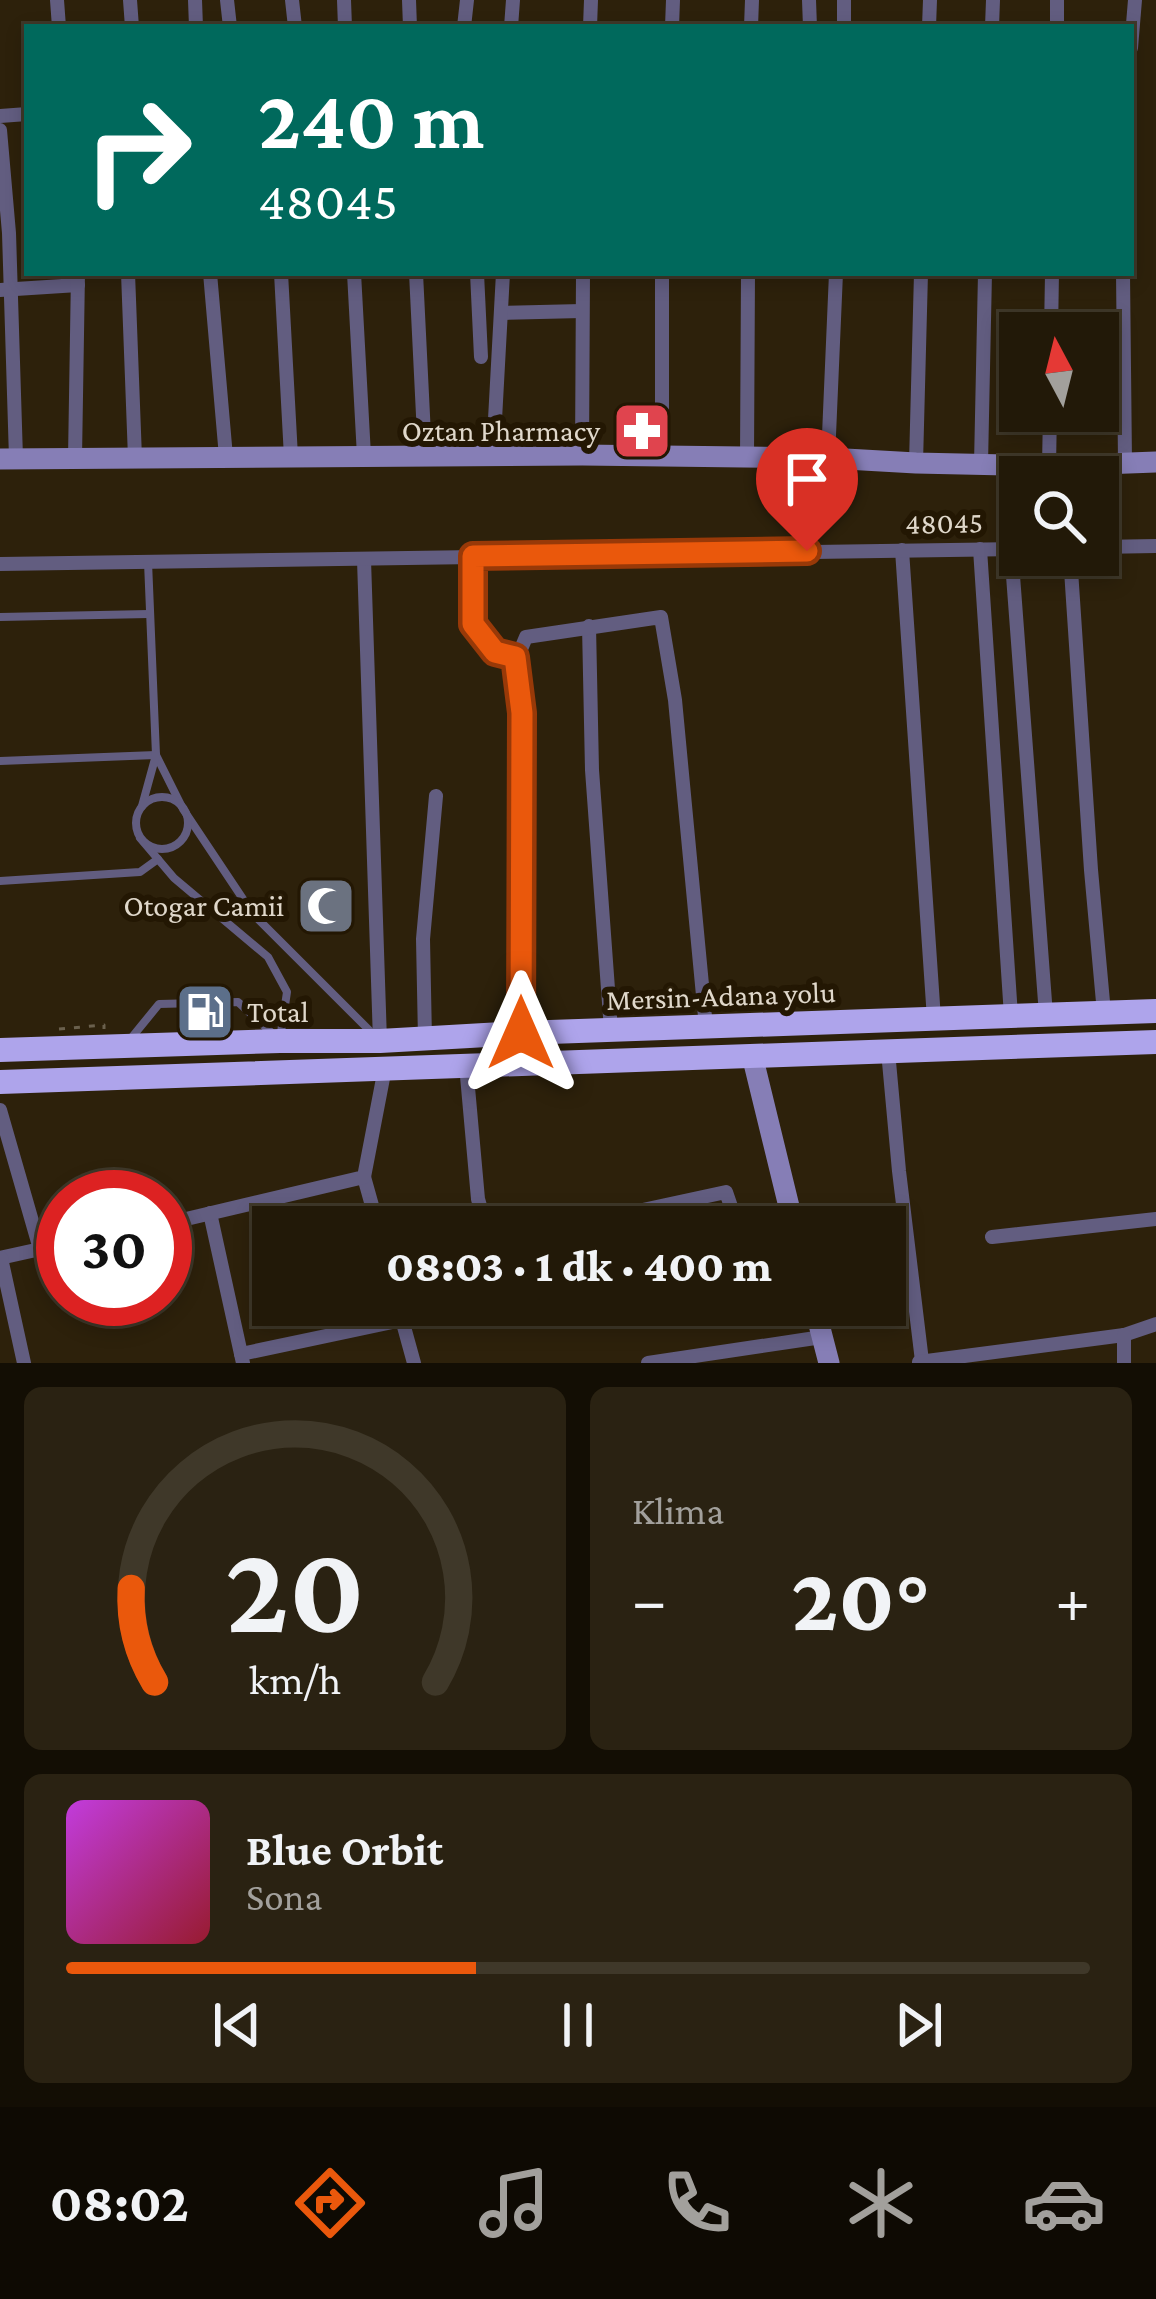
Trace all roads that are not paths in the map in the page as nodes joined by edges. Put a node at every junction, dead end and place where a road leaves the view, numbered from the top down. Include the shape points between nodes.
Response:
1 (0, 130) edge
2 (1, 153) edge
3 (4, 220) edge
4 (128, 276) edge
5 (210, 276) edge
6 (281, 276) edge
7 (354, 276) edge
8 (416, 276) edge
9 (477, 276) edge
10 (503, 276) edge
11 (583, 276) edge
12 (662, 276) edge
13 (748, 276) edge
14 (836, 276) edge
15 (921, 276) edge
16 (985, 276) edge
17 (1052, 276) edge
18 (1123, 276) edge
19 (78, 279) edge
20 (5, 290) edge
21 (583, 310) junction
22 (1051, 312) edge
23 (501, 313) junction
24 (481, 357) dead end
25 (582, 455) junction
26 (364, 456) junction
27 (425, 456) junction
28 (493, 456) junction
29 (662, 456) junction
30 (226, 457) junction
31 (291, 457) junction
32 (747, 457) junction
33 (74, 458) junction
34 (135, 458) junction
35 (828, 458) junction
36 (1156, 462) edge
37 (6, 463) edge
38 (1119, 463) edge
39 (1125, 463) junction
40 (916, 464) junction
41 (981, 464) junction
42 (999, 465) edge
43 (1156, 546) edge
44 (1119, 547) edge
45 (980, 549) junction
46 (999, 549) edge
47 (902, 550) junction
48 (473, 556) junction
49 (364, 560) junction
50 (148, 562) junction
51 (0, 564) edge
52 (1018, 576) edge
53 (1071, 576) edge
54 (149, 614) junction
55 (0, 617) edge
56 (589, 626) junction
57 (516, 661) junction
58 (156, 755) junction
59 (0, 760) edge
60 (436, 796) dead end
61 (142, 806) junction
62 (183, 809) junction
63 (140, 838) junction
64 (158, 859) junction
65 (0, 881) edge
66 (1156, 1011) edge
67 (1104, 1013) junction
68 (1046, 1015) junction
69 (1012, 1016) junction
70 (934, 1018) junction
71 (706, 1027) junction
72 (611, 1030) junction
73 (521, 1033) junction
74 (425, 1039) junction
75 (280, 1040) junction
76 (380, 1041) junction
77 (1156, 1042) edge
78 (124, 1046) junction
79 (0, 1050) edge
80 (888, 1051) junction
81 (752, 1055) junction
82 (466, 1065) junction
83 (385, 1068) junction
84 (0, 1082) edge
85 (0, 1110) edge
86 (364, 1177) junction
87 (372, 1206) edge
88 (480, 1206) edge
89 (662, 1206) edge
90 (731, 1206) edge
91 (789, 1206) edge
92 (211, 1213) junction
93 (192, 1218) edge
94 (1156, 1219) edge
95 (36, 1235) edge
96 (992, 1237) dead end
97 (36, 1250) edge
98 (0, 1258) edge
99 (1156, 1324) edge
100 (352, 1326) edge
101 (404, 1326) edge
102 (819, 1326) edge
103 (1124, 1335) junction
104 (822, 1337) junction
105 (242, 1358) edge
106 (977, 1358) edge
107 (918, 1362) edge
108 (24, 1363) edge
109 (414, 1363) edge
110 (648, 1363) edge
111 (829, 1363) edge
112 (1124, 1363) edge

1 - 2 street
2 - 3 street
3 - 20 street
4 - 34 street
5 - 30 street
6 - 31 street
7 - 26 street
8 - 27 street
9 - 24 street
10 - 23 street
11 - 21 street
12 - 29 street
13 - 32 street
14 - 35 street
15 - 40 street
16 - 41 street
17 - 22 street
18 - 39 street
19 - 20 street
19 - 33 street
20 - 37 street
21 - 23 street
21 - 25 street
23 - 28 street
25 - 28 main road
25 - 29 main road
26 - 27 main road
26 - 31 main road
27 - 28 main road
29 - 32 main road
30 - 31 main road
30 - 34 main road
32 - 35 main road
33 - 34 main road
33 - 37 main road
35 - 40 main road
36 - 39 main road
37 - 40 main road via 820,472
38 - 39 main road
40 - 41 main road
41 - 42 main road
43 - 44 street
45 - 46 street, 48045
45 - 47 street, 48045
45 - 69 street
47 - 48 street, 48045
47 - 70 street
48 - 49 street, 48045
48 - 57 street via 473,624 495,652
49 - 50 street, 48045
49 - 76 street
50 - 51 street, 48045
50 - 54 lane
52 - 68 street
53 - 67 street
54 - 55 lane
54 - 58 lane
56 - 57 street via 526,637
56 - 71 street via 661,617
56 - 72 street
57 - 73 street
58 - 59 lane
58 - 61 lane
58 - 62 lane
60 - 74 street via 423,939
61 - 62 lane via 163,797
61 - 63 lane
62 - 63 lane via 185,835 172,847
62 - 76 lane via 254,914
63 - 64 lane
64 - 65 lane via 140,872
64 - 75 lane via 268,957 287,992
66 - 67 highway, Mersin-Adana yolu
67 - 68 highway, Mersin-Adana yolu
68 - 69 highway, Mersin-Adana yolu
69 - 70 highway, Mersin-Adana yolu
70 - 71 highway, Mersin-Adana yolu
71 - 72 highway, Mersin-Adana yolu
72 - 73 highway, Mersin-Adana yolu
73 - 74 highway, Mersin-Adana yolu
74 - 76 highway, Mersin-Adana yolu
75 - 76 highway, Mersin-Adana yolu
75 - 78 highway, Mersin-Adana yolu
75 - 78 lane via 238,1001 159,1004
77 - 80 highway, Mersin-Adana yolu
78 - 79 highway, Mersin-Adana yolu
80 - 81 highway, Mersin-Adana yolu
80 - 107 street
81 - 82 highway, Mersin-Adana yolu
81 - 91 main road
82 - 83 highway, Mersin-Adana yolu
82 - 88 street
83 - 84 highway, Mersin-Adana yolu
83 - 86 street
85 - 95 street
86 - 87 street
86 - 92 street
89 - 90 street via 727,1192
92 - 93 street
92 - 105 street
94 - 96 street
97 - 98 street
98 - 108 street
99 - 103 street
100 - 105 street
101 - 109 street
102 - 104 main road
103 - 106 street
103 - 112 street
104 - 110 street
104 - 111 main road
106 - 107 street

